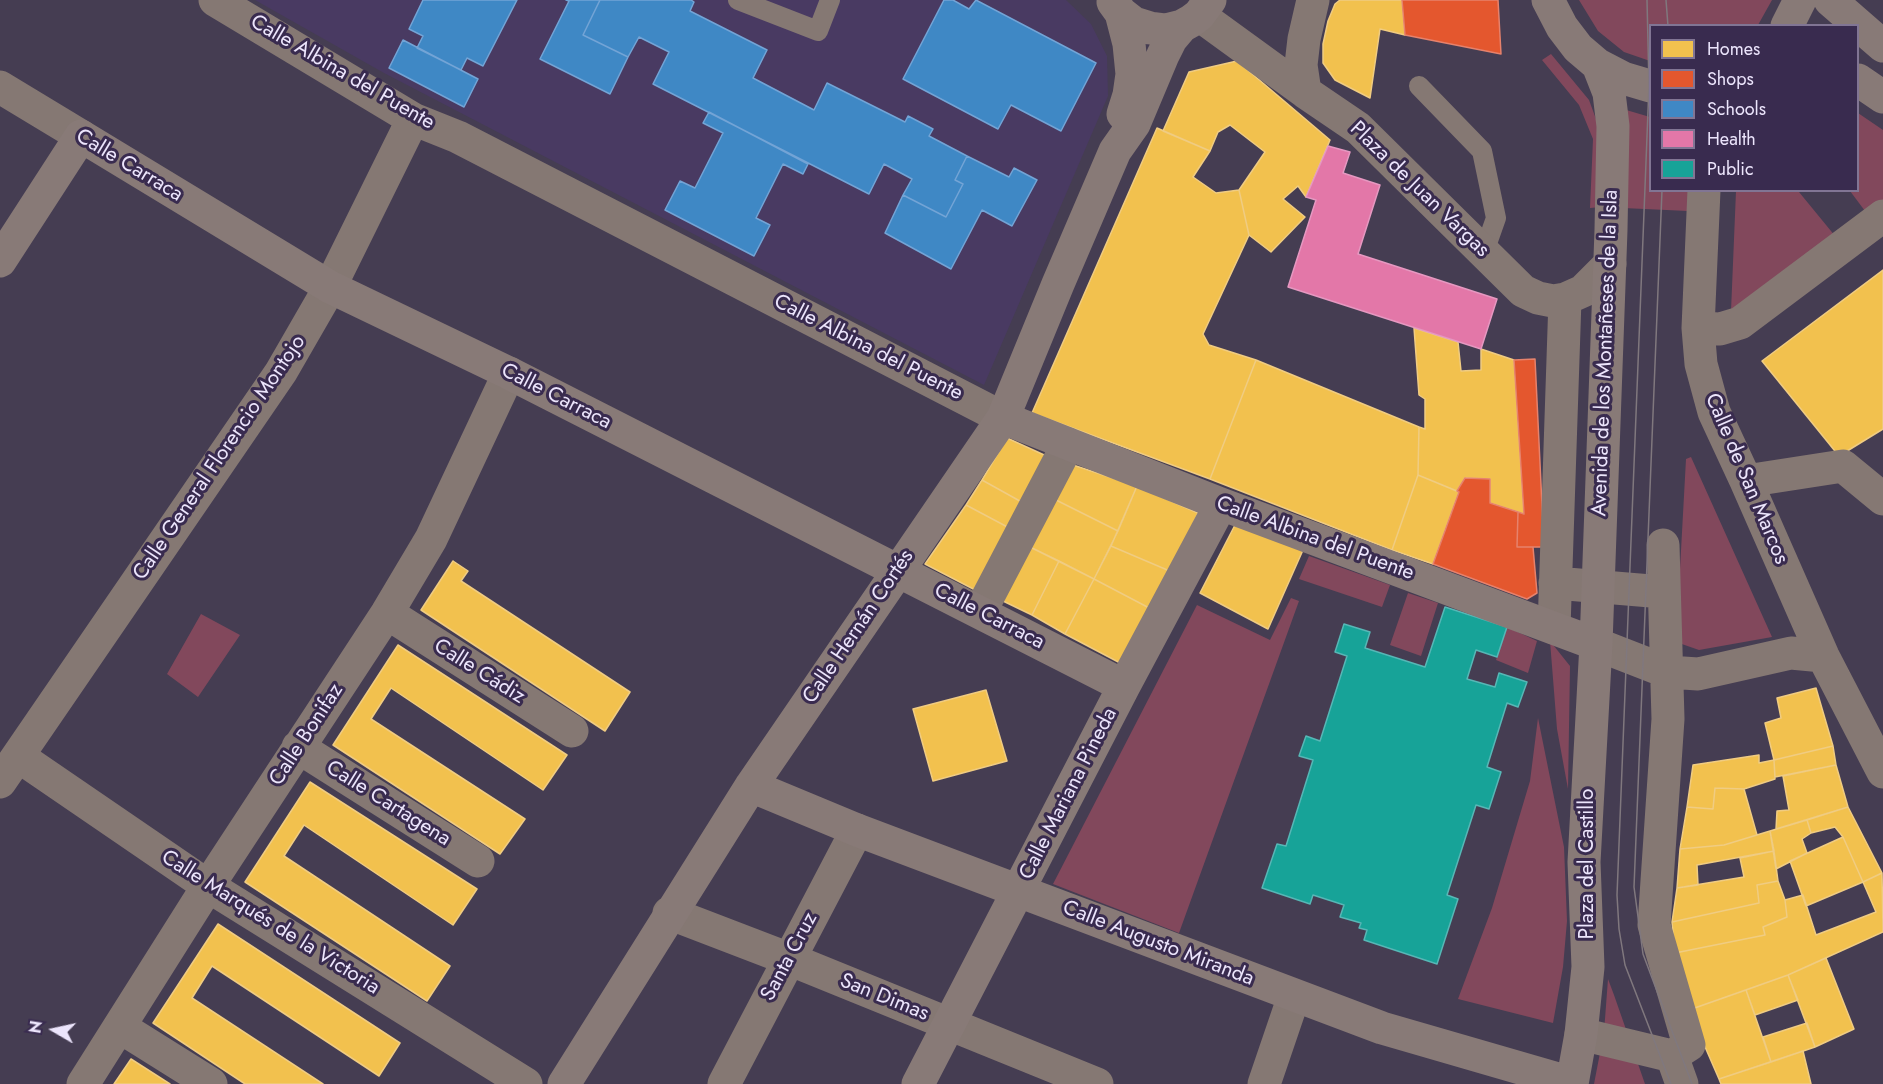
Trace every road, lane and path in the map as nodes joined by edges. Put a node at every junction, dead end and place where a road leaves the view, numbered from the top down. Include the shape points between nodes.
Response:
1 (215, 0) edge
2 (738, 0) edge
3 (830, 0) edge
4 (1313, 0) edge
5 (1548, 0) edge
6 (1800, 0) edge
7 (1830, 0) edge
8 (1114, 4) edge
9 (1197, 14) edge
10 (1788, 24) edge
11 (1858, 24) edge
12 (1859, 25) edge
13 (1883, 46) edge
14 (1598, 65) junction
15 (1859, 81) edge
16 (1419, 86) dead end
17 (1649, 86) edge
18 (0, 87) edge
19 (1305, 92) junction
20 (1883, 97) edge
21 (413, 119) junction
22 (81, 136) junction
23 (1115, 151) junction
24 (1704, 192) edge
25 (1883, 216) edge
26 (1484, 252) junction
27 (0, 261) edge
28 (1610, 264) junction
29 (330, 287) junction
30 (1565, 299) junction
31 (1698, 328) junction
32 (509, 373) junction
33 (1003, 418) junction
34 (1068, 444) junction
35 (1746, 480) junction
36 (1883, 499) edge
37 (1221, 504) junction
38 (1664, 545) dead end
39 (897, 570) junction
40 (1555, 583) junction
41 (1598, 586) junction
42 (1663, 592) junction
43 (980, 612) junction
44 (387, 613) junction
45 (1554, 628) junction
46 (1596, 644) junction
47 (1823, 656) junction
48 (1668, 672) junction
49 (1124, 686) junction
50 (572, 731) dead end
51 (298, 747) junction
52 (18, 756) junction
53 (1879, 757) edge
54 (0, 782) edge
55 (751, 786) junction
56 (857, 830) junction
57 (478, 861) dead end
58 (208, 886) junction
59 (1018, 891) junction
60 (669, 913) junction
61 (789, 959) junction
62 (1294, 996) junction
63 (948, 1024) junction
64 (120, 1028) junction
65 (1581, 1034) junction
66 (1678, 1074) edge
67 (1085, 1082) edge
68 (1572, 1083) edge
69 (82, 1084) edge
70 (211, 1084) edge
71 (526, 1084) edge
72 (564, 1084) edge
73 (724, 1084) edge
74 (918, 1084) edge
75 (1264, 1084) edge

1 - 21 street, Calle Albina del Puente
2 - 3 lane via 818,31
4 - 19 street via 1301,65
5 - 14 street via 1578,48
6 - 10 street
7 - 11 street
8 - 9 street via 1134,23 1166,30
8 - 23 street via 1129,44 1132,74
9 - 19 street, Plaza de Juan Vargas
9 - 23 street via 1171,39 1134,124
12 - 13 street
14 - 17 street
14 - 28 street, Avenida de los Montañeses de la Isla via 1609,93 1613,126
15 - 20 street
16 - 26 lane via 1482,151 1496,218
18 - 22 street, Calle Carraca
19 - 26 street, Plaza de Juan Vargas via 1358,128
21 - 29 street, Calle General Florencio Montojo
21 - 33 street, Calle Albina del Puente via 458,137
22 - 27 street
22 - 29 street, Calle Carraca
23 - 33 street, Calle Hernán Cortés
24 - 31 street, Calle de San Marcos
25 - 31 street via 1740,323 1720,329
26 - 30 street, Plaza de Juan Vargas via 1523,291 1553,301
28 - 30 street via 1583,291
28 - 41 street, Avenida de los Montañeses de la Isla
29 - 32 street, Calle Carraca
29 - 52 street, Calle General Florencio Montojo via 281,372
30 - 40 street, Avenida de los Montañeses de la Isla
31 - 35 street, Calle de San Marcos via 1701,364 1714,412
32 - 39 street, Calle Carraca
32 - 44 street, Calle Bonifaz via 431,539
33 - 34 street, Calle Albina del Puente
33 - 39 street, Calle Hernán Cortés
34 - 37 street, Calle Albina del Puente
34 - 43 street
35 - 36 street via 1843,465
35 - 47 street, Calle de San Marcos
37 - 45 street, Calle Albina del Puente
37 - 49 street, Calle Mariana Pineda
38 - 42 street
39 - 43 street, Calle Carraca
39 - 55 street, Calle Hernán Cortés
40 - 41 street
40 - 45 street, Avenida de los Montañeses de la Isla
41 - 42 street
41 - 46 street, Avenida de los Montañeses de la Isla
42 - 48 street
43 - 49 street, Calle Carraca
44 - 50 street, Calle Cádiz
44 - 51 street, Calle Bonifaz
45 - 46 street
46 - 48 street
46 - 65 street, Plaza del Castillo via 1584,862 1588,968
47 - 48 street via 1791,653 1698,674
47 - 53 street, Calle de San Marcos
48 - 66 street via 1654,925 1689,1045
49 - 59 street, Calle Mariana Pineda
51 - 57 street, Calle Cartagena
51 - 58 street, Calle Bonifaz
52 - 54 street, Calle General Florencio Montojo
52 - 58 street, Calle Marqués de la Victoria
55 - 56 street, Calle Augusto Miranda
55 - 60 street, Calle Hernán Cortés
56 - 59 street, Calle Augusto Miranda
56 - 61 street, Santa Cruz
58 - 64 street, Calle Bonifaz
58 - 71 street, Calle Marqués de la Victoria
59 - 62 street, Calle Augusto Miranda
59 - 63 street, Calle Mariana Pineda
60 - 61 street, San Dimas
60 - 72 street, Calle Hernán Cortés
61 - 63 street, San Dimas
61 - 73 street, Santa Cruz
62 - 68 street, Calle Augusto Miranda via 1382,1028
62 - 75 street
63 - 67 street, San Dimas
63 - 74 street, Calle Mariana Pineda
64 - 69 street, Calle Bonifaz
64 - 70 street
65 - 66 street
65 - 68 street, Plaza del Castillo

